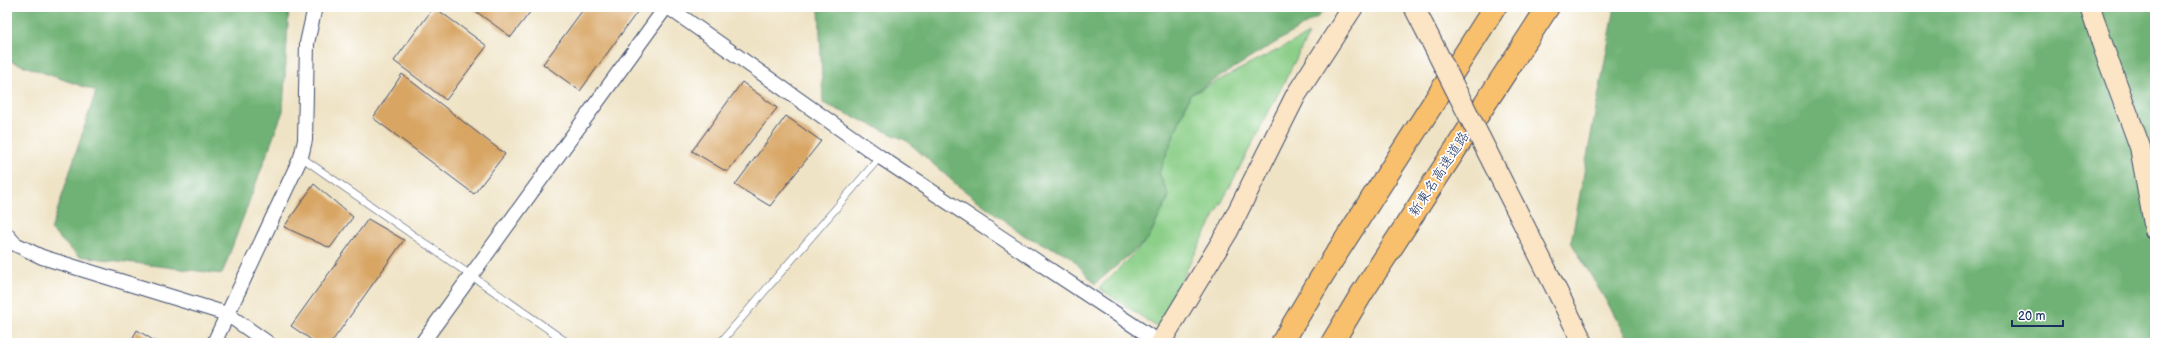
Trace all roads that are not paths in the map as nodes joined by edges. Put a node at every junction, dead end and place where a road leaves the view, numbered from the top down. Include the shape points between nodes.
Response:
1 (315, 7) edge
2 (667, 7) edge
3 (1353, 7) edge
4 (1414, 7) edge
5 (1495, 7) edge
6 (1548, 7) edge
7 (2090, 7) edge
8 (301, 157) junction
9 (880, 157) junction
10 (2155, 230) edge
11 (7, 235) edge
12 (471, 275) junction
13 (227, 314) junction
14 (214, 343) edge
15 (268, 343) edge
16 (422, 343) edge
17 (568, 343) edge
18 (720, 343) edge
19 (1160, 343) edge
20 (1282, 343) edge
21 (1332, 343) edge
22 (1583, 343) edge

1 - 8 street via 307,43 305,140
2 - 9 street
2 - 12 street
3 - 19 street via 1296,95 1228,231
4 - 22 street, bridge
5 - 20 highway via 1326,269
6 - 21 highway, 新東名高速道路
7 - 10 street via 2140,147
8 - 12 lane
8 - 13 street
9 - 18 lane
9 - 19 street
11 - 13 street via 15,244 42,257
12 - 16 street
12 - 17 lane
13 - 14 street
13 - 15 street

